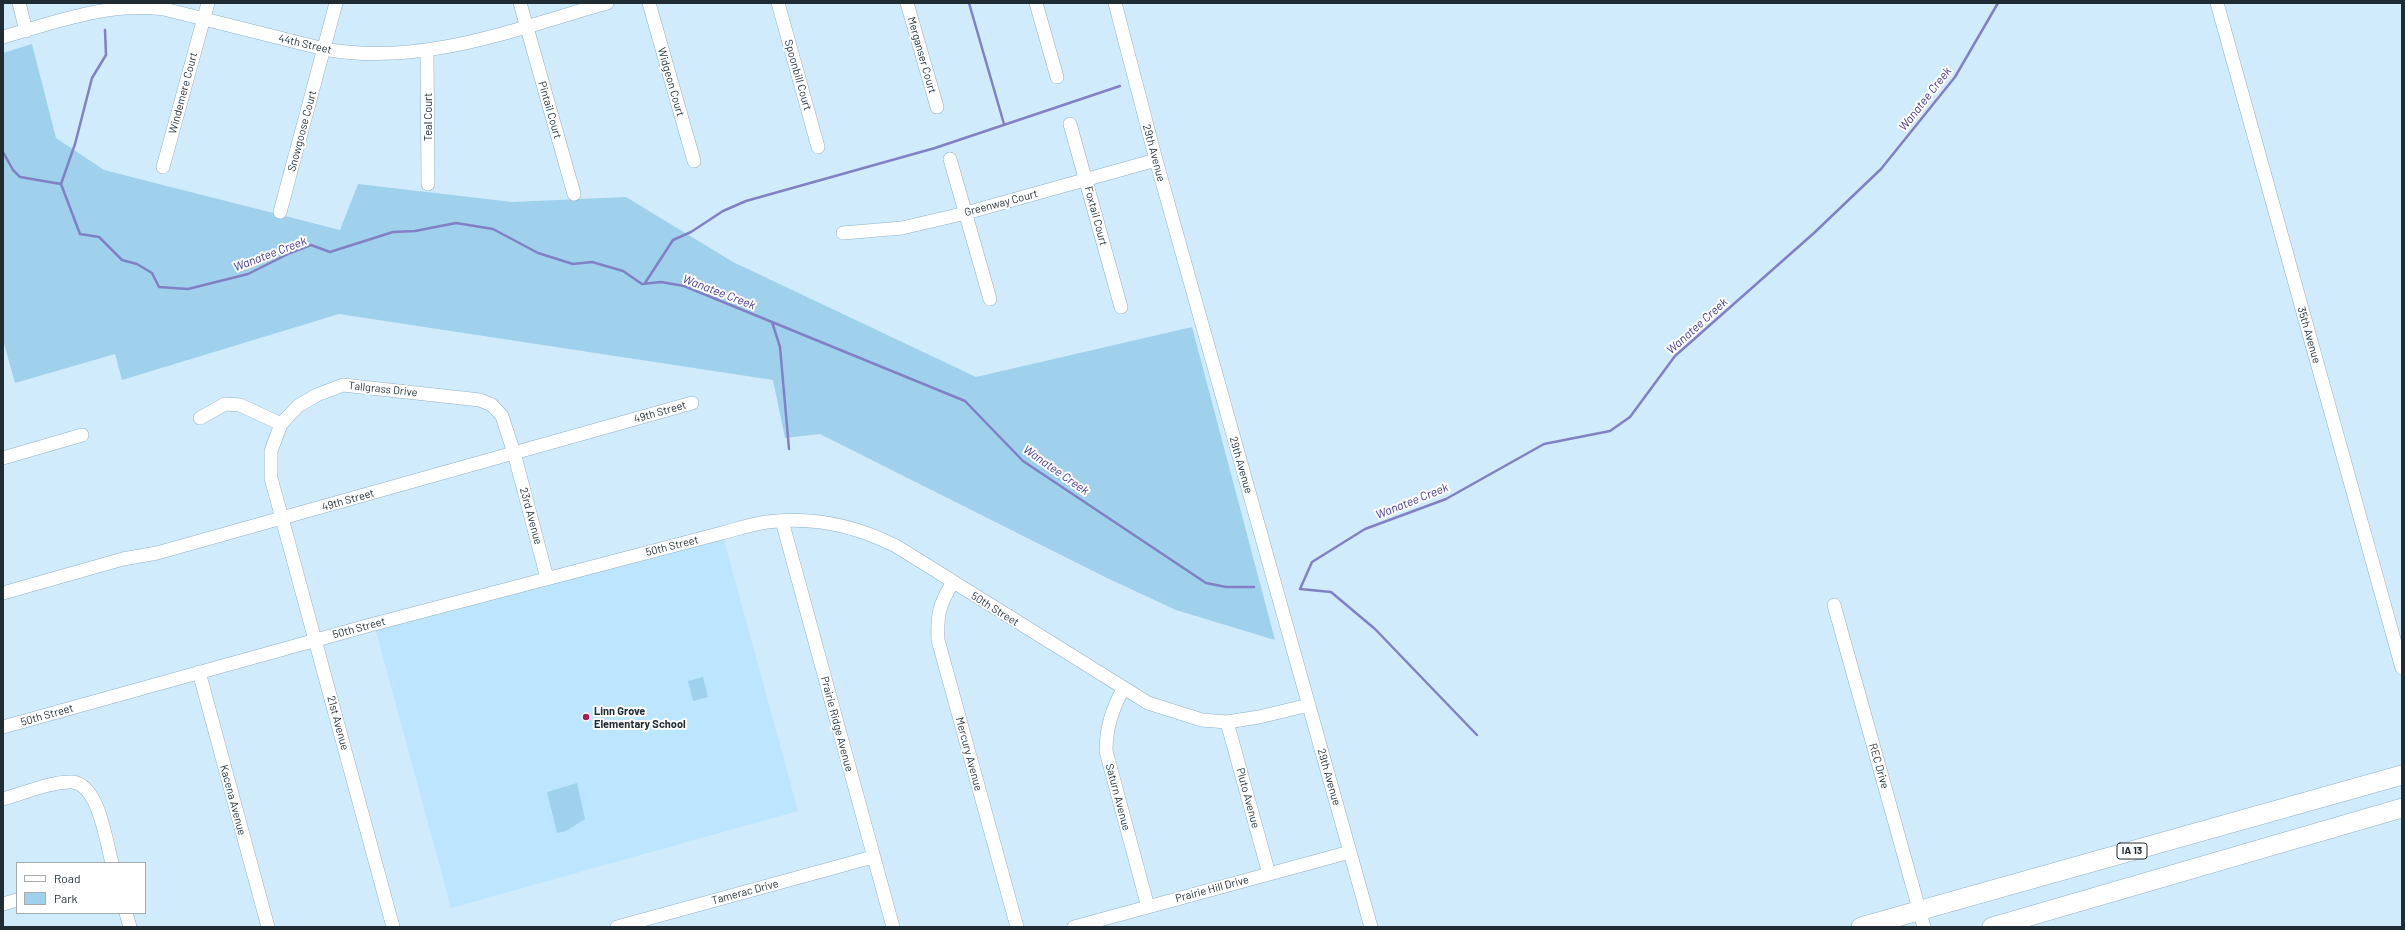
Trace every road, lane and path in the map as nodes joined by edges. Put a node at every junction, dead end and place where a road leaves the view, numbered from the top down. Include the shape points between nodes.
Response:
1 (19, 3) edge
2 (208, 3) edge
3 (336, 3) edge
4 (520, 3) edge
5 (607, 3) edge
6 (649, 3) edge
7 (778, 3) edge
8 (906, 3) edge
9 (1036, 3) edge
10 (1115, 3) edge
11 (2217, 3) edge
12 (203, 19) junction
13 (526, 26) junction
14 (26, 31) junction
15 (3, 37) edge
16 (324, 49) junction
17 (427, 51) junction
18 (1057, 77) dead end
19 (937, 107) dead end
20 (1070, 124) dead end
21 (818, 147) dead end
22 (950, 159) dead end
23 (1156, 160) junction
24 (694, 161) dead end
25 (163, 167) dead end
26 (1086, 179) junction
27 (428, 184) dead end
28 (574, 194) dead end
29 (280, 212) dead end
30 (966, 213) junction
31 (843, 232) dead end
32 (990, 299) dead end
33 (1121, 307) dead end
34 (692, 402) dead end
35 (200, 418) dead end
36 (281, 424) junction
37 (82, 435) dead end
38 (514, 453) junction
39 (3, 458) edge
40 (282, 518) junction
41 (782, 521) junction
42 (547, 578) junction
43 (953, 582) junction
44 (3, 593) edge
45 (1834, 605) dead end
46 (315, 640) junction
47 (2402, 668) edge
48 (199, 672) junction
49 (1123, 689) junction
50 (1309, 705) junction
51 (1227, 722) junction
52 (3, 727) edge
53 (2402, 775) edge
54 (3, 799) edge
55 (2402, 808) edge
56 (1350, 852) junction
57 (873, 857) junction
58 (112, 862) edge
59 (1269, 874) junction
60 (16, 900) edge
61 (3, 904) edge
62 (1148, 907) junction
63 (126, 914) edge
64 (1922, 919) edge
65 (130, 927) edge
66 (268, 927) edge
67 (393, 927) edge
68 (617, 927) edge
69 (893, 927) edge
70 (1017, 927) edge
71 (1074, 927) edge
72 (1371, 927) edge
73 (1861, 927) edge
74 (1992, 927) edge

1 - 14 street
2 - 12 street, Windemere Court
3 - 16 street, Snowgoose Court
4 - 13 street, Pintail Court
5 - 13 street, 44th Street
6 - 24 street, Widgeon Court
7 - 21 street, Spoonbill Court
8 - 19 street, Merganser Court
9 - 18 street
10 - 23 street, 29th Avenue
11 - 47 street, 35th Avenue
12 - 14 street, 44th Street via 164,9 124,6 90,12
12 - 16 street, 44th Street
12 - 25 street, Windemere Court
13 - 17 street, 44th Street
13 - 28 street, Pintail Court
14 - 15 street, 44th Street
16 - 17 street, 44th Street via 348,54 374,55 401,55
16 - 29 street, Snowgoose Court
17 - 27 street, Teal Court
20 - 26 street, Foxtail Court
22 - 30 street
23 - 26 street, Greenway Court
23 - 50 street, 29th Avenue
26 - 30 street, Greenway Court
26 - 33 street, Foxtail Court
30 - 31 street, Greenway Court via 902,228
30 - 32 street
34 - 38 street, 49th Street
35 - 36 street via 225,404 240,405
36 - 38 street, Tallgrass Drive via 298,406 343,385 480,400 492,405 502,416
36 - 40 street, Tallgrass Drive via 271,451 271,478
37 - 39 street
38 - 40 street, 49th Street
38 - 42 street, 23rd Avenue
40 - 44 street, 49th Street
40 - 46 street, 21st Avenue
41 - 42 street, 50th Street via 722,533
41 - 43 street, 50th Street via 821,522 870,533 896,546
41 - 57 street, Prairie Ridge Avenue
42 - 46 street, 50th Street
43 - 49 street, 50th Street
43 - 70 street, Mercury Avenue via 937,616 938,640
45 - 64 street, REC Drive
46 - 48 street, 50th Street
46 - 67 street, 21st Avenue
48 - 52 street, 50th Street
48 - 66 street, Kacena Avenue
49 - 51 street, 50th Street via 1148,703 1174,712 1202,720
49 - 62 street, Saturn Avenue via 1112,710 1106,733 1106,751
50 - 51 street, 50th Street
50 - 56 street, 29th Avenue
51 - 59 street, Pluto Avenue
53 - 64 highway, IA 13
54 - 58 street via 58,784 72,782 84,786 97,807
55 - 74 highway
56 - 59 street, Prairie Hill Drive
56 - 72 street, 29th Avenue
57 - 68 street, Tamerac Drive
57 - 69 street, Prairie Ridge Avenue
59 - 62 street, Prairie Hill Drive
60 - 61 street
62 - 71 street, Prairie Hill Drive
63 - 65 street
64 - 73 highway, IA 13

